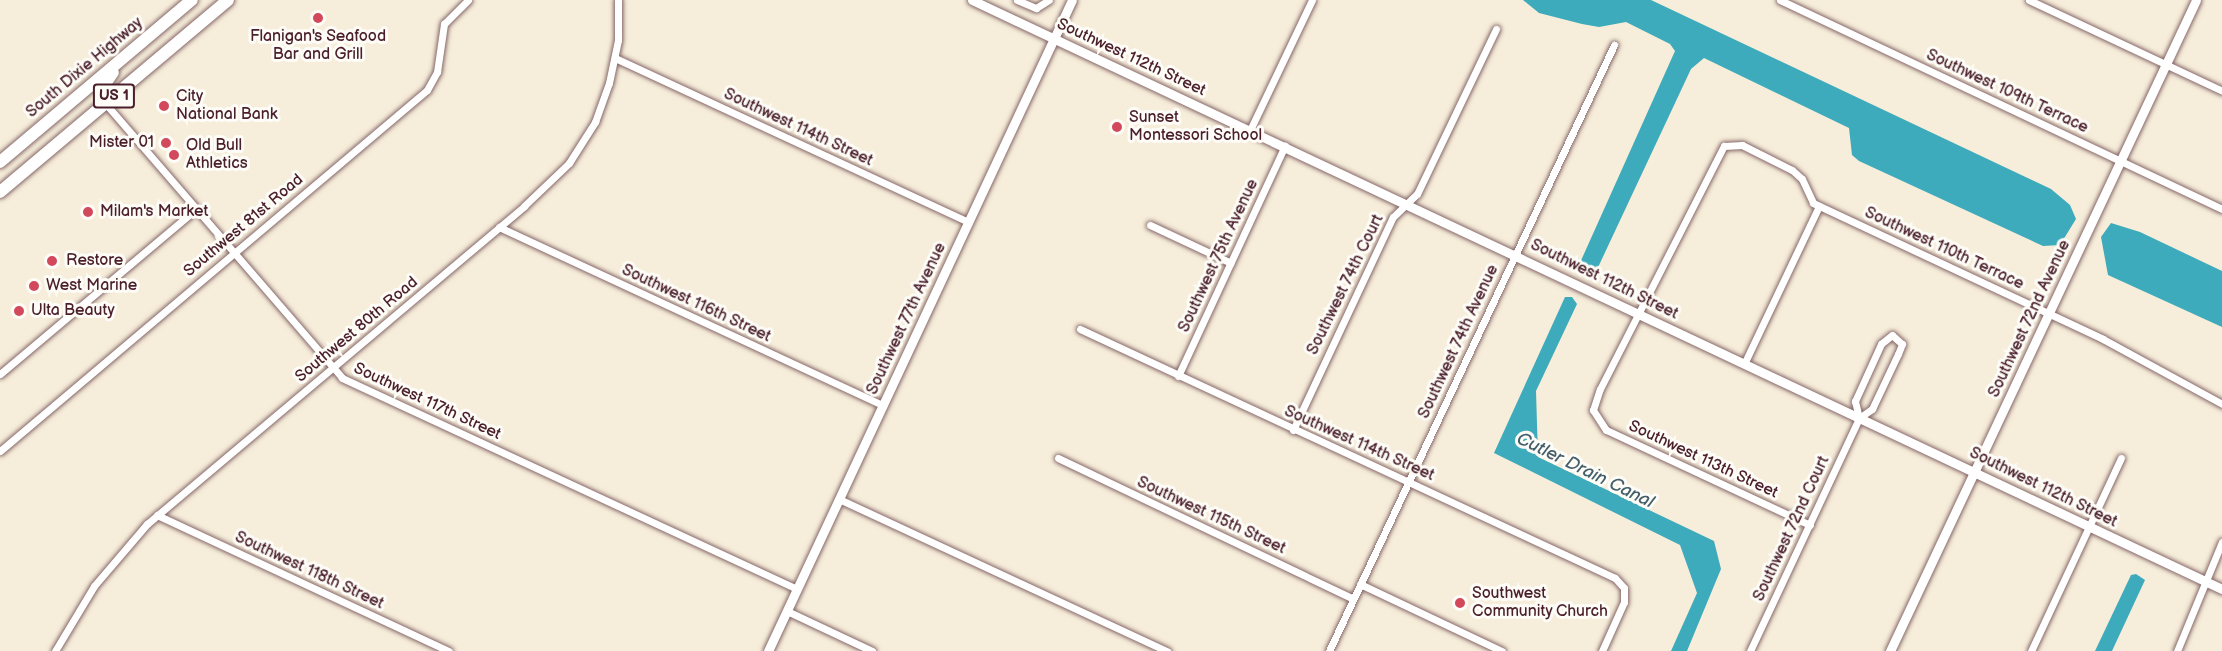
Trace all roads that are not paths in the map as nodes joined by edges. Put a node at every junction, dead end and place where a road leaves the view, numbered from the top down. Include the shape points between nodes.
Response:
1 (192, 0) edge
2 (468, 0) edge
3 (618, 0) edge
4 (972, 0) edge
5 (1017, 0) edge
6 (1049, 0) edge
7 (1072, 0) edge
8 (1312, 0) edge
9 (1780, 0) edge
10 (2029, 0) edge
11 (2196, 0) edge
12 (224, 1) edge
13 (1496, 29) dead end
14 (1054, 38) junction
15 (1614, 45) dead end
16 (122, 58) junction
17 (615, 58) junction
18 (2166, 64) junction
19 (2222, 91) edge
20 (105, 104) junction
21 (1250, 130) junction
22 (1285, 147) junction
23 (2120, 160) junction
24 (0, 162) edge
25 (0, 192) edge
26 (1406, 204) junction
27 (1819, 206) junction
28 (2222, 209) edge
29 (195, 210) junction
30 (969, 222) junction
31 (1150, 225) dead end
32 (499, 227) junction
33 (232, 253) junction
34 (1516, 255) junction
35 (1231, 263) junction
36 (1640, 314) junction
37 (2048, 314) junction
38 (1080, 329) dead end
39 (1744, 364) junction
40 (333, 369) junction
41 (0, 374) edge
42 (1178, 376) junction
43 (2222, 404) edge
44 (883, 405) junction
45 (1859, 418) junction
46 (1293, 430) junction
47 (0, 451) edge
48 (1058, 458) dead end
49 (2121, 458) dead end
50 (1975, 471) junction
51 (1408, 483) junction
52 (839, 499) junction
53 (157, 515) junction
54 (1810, 525) junction
55 (2088, 527) junction
56 (2222, 542) edge
57 (2206, 582) junction
58 (1360, 584) junction
59 (797, 589) junction
60 (2222, 589) edge
61 (1353, 599) junction
62 (787, 611) junction
63 (55, 651) edge
64 (449, 651) edge
65 (768, 651) edge
66 (872, 651) edge
67 (1167, 651) edge
68 (1329, 651) edge
69 (1502, 651) edge
70 (1602, 651) edge
71 (1750, 651) edge
72 (1890, 651) edge
73 (2031, 651) edge
74 (2177, 651) edge

1 - 16 highway, South Dixie Highway / US 1
2 - 33 street, Southwest 81st Road via 444,24 437,72 427,90
3 - 17 street, Southwest 80th Road
4 - 14 street, Southwest 112th Street
5 - 6 street via 1036,8
7 - 14 street, Southwest 77th Avenue
8 - 21 street
9 - 23 street, Southwest 109th Terrace
10 - 18 street
11 - 18 street, Southwest 72nd Avenue
12 - 20 highway, US 1
13 - 26 street, Southwest 74th Court via 1417,194
14 - 21 street, Southwest 112th Street
14 - 30 street, Southwest 77th Avenue
15 - 34 street, Southwest 74th Avenue
16 - 20 highway via 105,84
16 - 24 highway, South Dixie Highway / US 1
17 - 30 street, Southwest 114th Street
17 - 32 street, Southwest 80th Road via 599,112 577,152
18 - 19 street
18 - 23 street, Southwest 72nd Avenue
20 - 25 highway, US 1
20 - 29 street, Southwest 117th Street
21 - 22 street, Southwest 112th Street
22 - 26 street, Southwest 112th Street
22 - 35 street, Southwest 75th Avenue
23 - 28 street, Southwest 109th Terrace
23 - 37 street, Southwest 72nd Avenue
26 - 34 street, Southwest 112th Street
26 - 46 street, Southwest 74th Court via 1393,217
27 - 36 street via 1792,170 1742,145 1730,144 1717,153
27 - 37 street, Southwest 110th Terrace
27 - 39 street
29 - 33 street, Southwest 117th Street
29 - 41 street
30 - 44 street, Southwest 77th Avenue
31 - 35 street
32 - 40 street, Southwest 80th Road
32 - 44 street, Southwest 116th Street
33 - 40 street, Southwest 117th Street
33 - 47 street, Southwest 81st Road
34 - 36 street, Southwest 112th Street
34 - 51 street, Southwest 74th Avenue
35 - 42 street, Southwest 75th Avenue
36 - 39 street, Southwest 112th Street
36 - 54 street, Southwest 113th Street via 1593,410 1606,430
37 - 43 street, Southwest 110th Terrace
37 - 50 street, Southwest 72nd Avenue
38 - 42 street, Southwest 114th Street
39 - 45 street, Southwest 112th Street
40 - 53 street, Southwest 80th Road
40 - 59 street, Southwest 117th Street via 368,391
42 - 46 street, Southwest 114th Street
44 - 52 street, Southwest 77th Avenue
45 - 45 street, Southwest 72nd Court via 1872,409 1901,348 1900,341 1892,335 1881,344 1855,401
45 - 50 street, Southwest 112th Street
45 - 54 street, Southwest 72nd Court
46 - 51 street, Southwest 114th Street
48 - 61 street, Southwest 115th Street
49 - 55 street
50 - 55 street, Southwest 112th Street
50 - 72 street, Southwest 72nd Avenue
51 - 58 street, Southwest 74th Avenue
51 - 70 street, Southwest 114th Street via 1610,575 1624,588 1621,609
52 - 59 street, Southwest 77th Avenue
52 - 67 street
53 - 63 street, Southwest 80th Road via 100,578
53 - 64 street, Southwest 118th Street
54 - 71 street, Southwest 72nd Court
55 - 57 street, Southwest 112th Street
55 - 73 street
56 - 57 street
57 - 60 street, Southwest 112th Street
57 - 74 street
58 - 61 street, Southwest 74th Avenue
58 - 69 street
59 - 62 street, Southwest 77th Avenue
61 - 68 street, Southwest 74th Avenue
62 - 65 street, Southwest 77th Avenue
62 - 66 street

